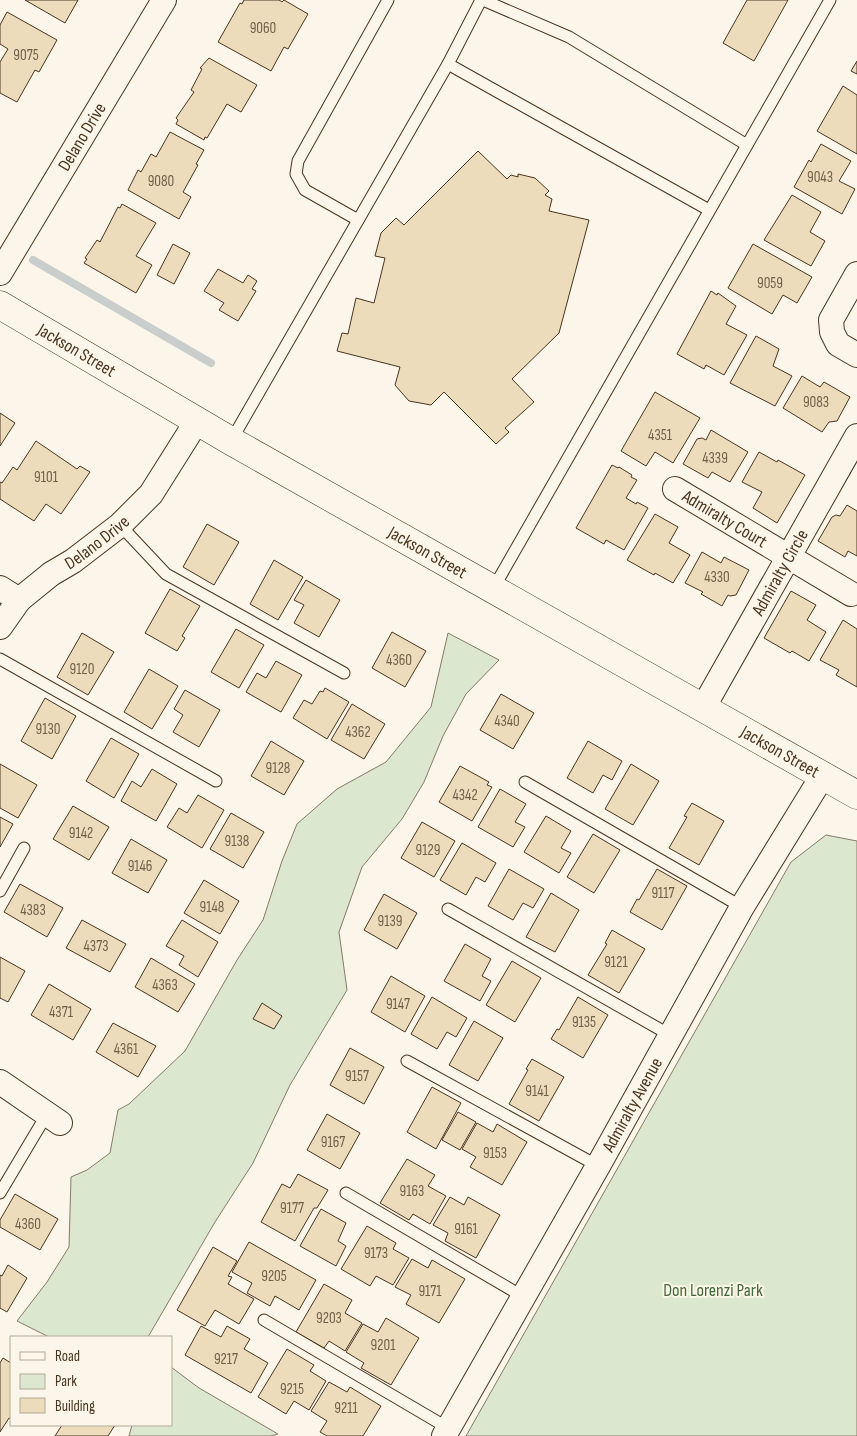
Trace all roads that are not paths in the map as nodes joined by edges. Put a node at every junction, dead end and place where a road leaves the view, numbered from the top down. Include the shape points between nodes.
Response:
1 (164, 0) edge
2 (388, 0) edge
3 (482, 0) edge
4 (830, 0) edge
5 (448, 64) junction
6 (747, 145) junction
7 (709, 210) junction
8 (358, 220) junction
9 (0, 273) edge
10 (857, 274) edge
11 (0, 305) edge
12 (857, 355) edge
13 (198, 421) junction
14 (857, 436) edge
15 (231, 441) junction
16 (675, 489) dead end
17 (120, 525) junction
18 (788, 557) junction
19 (492, 589) junction
20 (10, 594) edge
21 (851, 594) dead end
22 (0, 627) edge
23 (0, 659) edge
24 (344, 673) dead end
25 (703, 708) junction
26 (822, 775) junction
27 (216, 781) dead end
28 (525, 782) dead end
29 (857, 795) edge
30 (24, 848) dead end
31 (0, 891) edge
32 (742, 907) junction
33 (448, 909) dead end
34 (670, 1035) junction
35 (407, 1062) dead end
36 (0, 1082) edge
37 (49, 1118) joint
38 (598, 1166) junction
39 (0, 1193) edge
40 (346, 1193) dead end
41 (522, 1296) junction
42 (264, 1320) dead end
43 (446, 1432) edge

1 - 9 street, Delano Drive
2 - 8 lane via 298,161 296,174 305,190
3 - 5 lane
3 - 6 lane via 569,38
4 - 6 lane
5 - 7 lane
5 - 8 lane
6 - 7 lane
7 - 19 lane
8 - 15 lane
10 - 12 street via 831,320 838,344
11 - 13 main road, Jackson Street
13 - 15 main road, Jackson Street
13 - 17 street, Delano Drive via 151,494
14 - 18 street, Admiralty Circle
15 - 19 main road, Jackson Street
16 - 18 street, Admiralty Court
17 - 20 street, Delano Drive via 51,574
17 - 24 lane via 166,574
18 - 21 street, Admiralty Court
18 - 25 street, Admiralty Circle
19 - 25 main road, Jackson Street
20 - 22 street, Delano Drive
23 - 27 lane
25 - 26 main road, Jackson Street
26 - 29 main road, Jackson Street
26 - 32 street, Admiralty Avenue
28 - 32 lane
30 - 31 lane
32 - 34 street, Admiralty Avenue
33 - 34 lane
34 - 38 street, Admiralty Avenue
35 - 38 lane
36 - 37 street
37 - 39 lane
38 - 41 street, Admiralty Avenue
40 - 41 lane
41 - 43 street, Admiralty Avenue
42 - 43 lane

